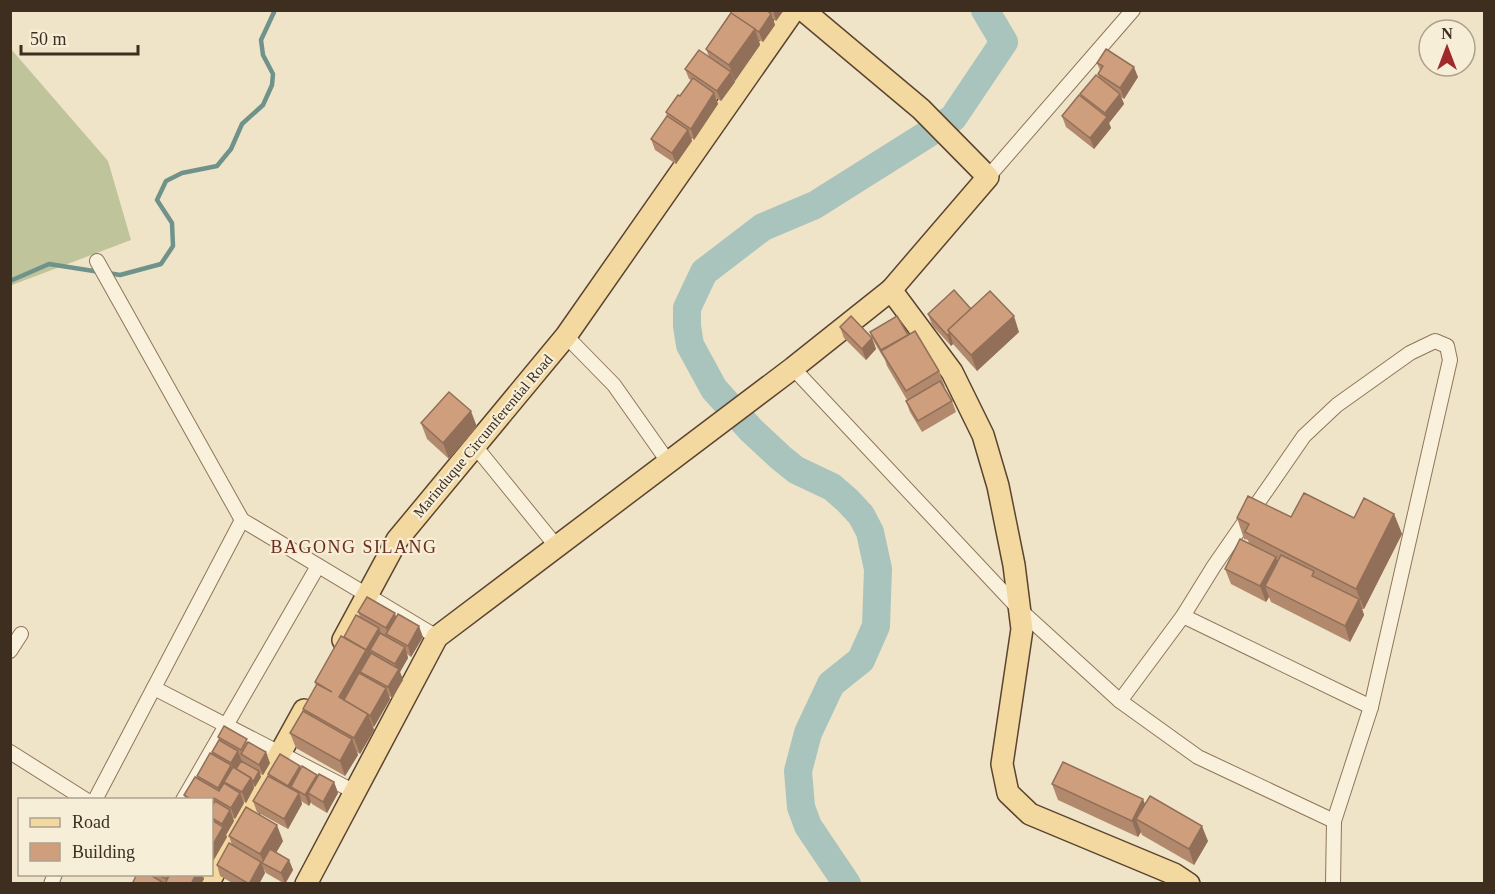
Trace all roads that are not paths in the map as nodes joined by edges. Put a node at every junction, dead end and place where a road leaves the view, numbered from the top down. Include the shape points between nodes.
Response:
1 (794, 10) edge
2 (803, 10) edge
3 (1133, 10) edge
4 (988, 177) junction
5 (97, 261) dead end
6 (891, 290) junction
7 (566, 336) junction
8 (793, 368) junction
9 (476, 446) junction
10 (669, 463) junction
11 (242, 519) junction
12 (557, 547) junction
13 (318, 566) junction
14 (368, 596) junction
15 (1020, 610) junction
16 (1183, 616) junction
17 (21, 634) dead end
18 (437, 637) junction
19 (10, 651) edge
20 (333, 659) edge
21 (154, 688) junction
22 (315, 690) edge
23 (1120, 702) junction
24 (1371, 707) junction
25 (226, 725) junction
26 (10, 752) edge
27 (280, 753) junction
28 (355, 792) junction
29 (83, 798) edge
30 (96, 798) edge
31 (184, 798) edge
32 (1334, 821) junction
33 (211, 880) edge
34 (306, 884) edge
35 (1189, 884) edge
36 (1333, 884) edge

1 - 7 main road, Marinduque Circumferential Road
2 - 4 main road via 921,109
3 - 4 street
4 - 6 main road
5 - 11 street
6 - 8 main road
6 - 15 main road via 952,372 983,435 998,486
7 - 9 main road, Marinduque Circumferential Road
7 - 10 street via 614,385
8 - 10 main road
8 - 15 street
9 - 12 street
9 - 14 main road, Marinduque Circumferential Road via 397,540
10 - 12 main road
11 - 13 street
11 - 21 street
12 - 18 main road
13 - 14 street
13 - 25 street
14 - 18 street
14 - 20 main road, Marinduque Circumferential Road
15 - 23 street
15 - 35 main road via 1022,629 1002,764 1008,793 1030,814 1174,874
16 - 23 street
16 - 24 street
16 - 24 street via 1304,436 1337,405 1410,353 1435,341 1447,346 1450,360
17 - 19 street
18 - 28 main road
21 - 25 street
21 - 30 street
22 - 27 main road
23 - 32 street via 1198,757
24 - 32 street
25 - 27 street
25 - 31 street
26 - 29 street
27 - 28 street
27 - 33 main road
28 - 34 main road
32 - 36 street

